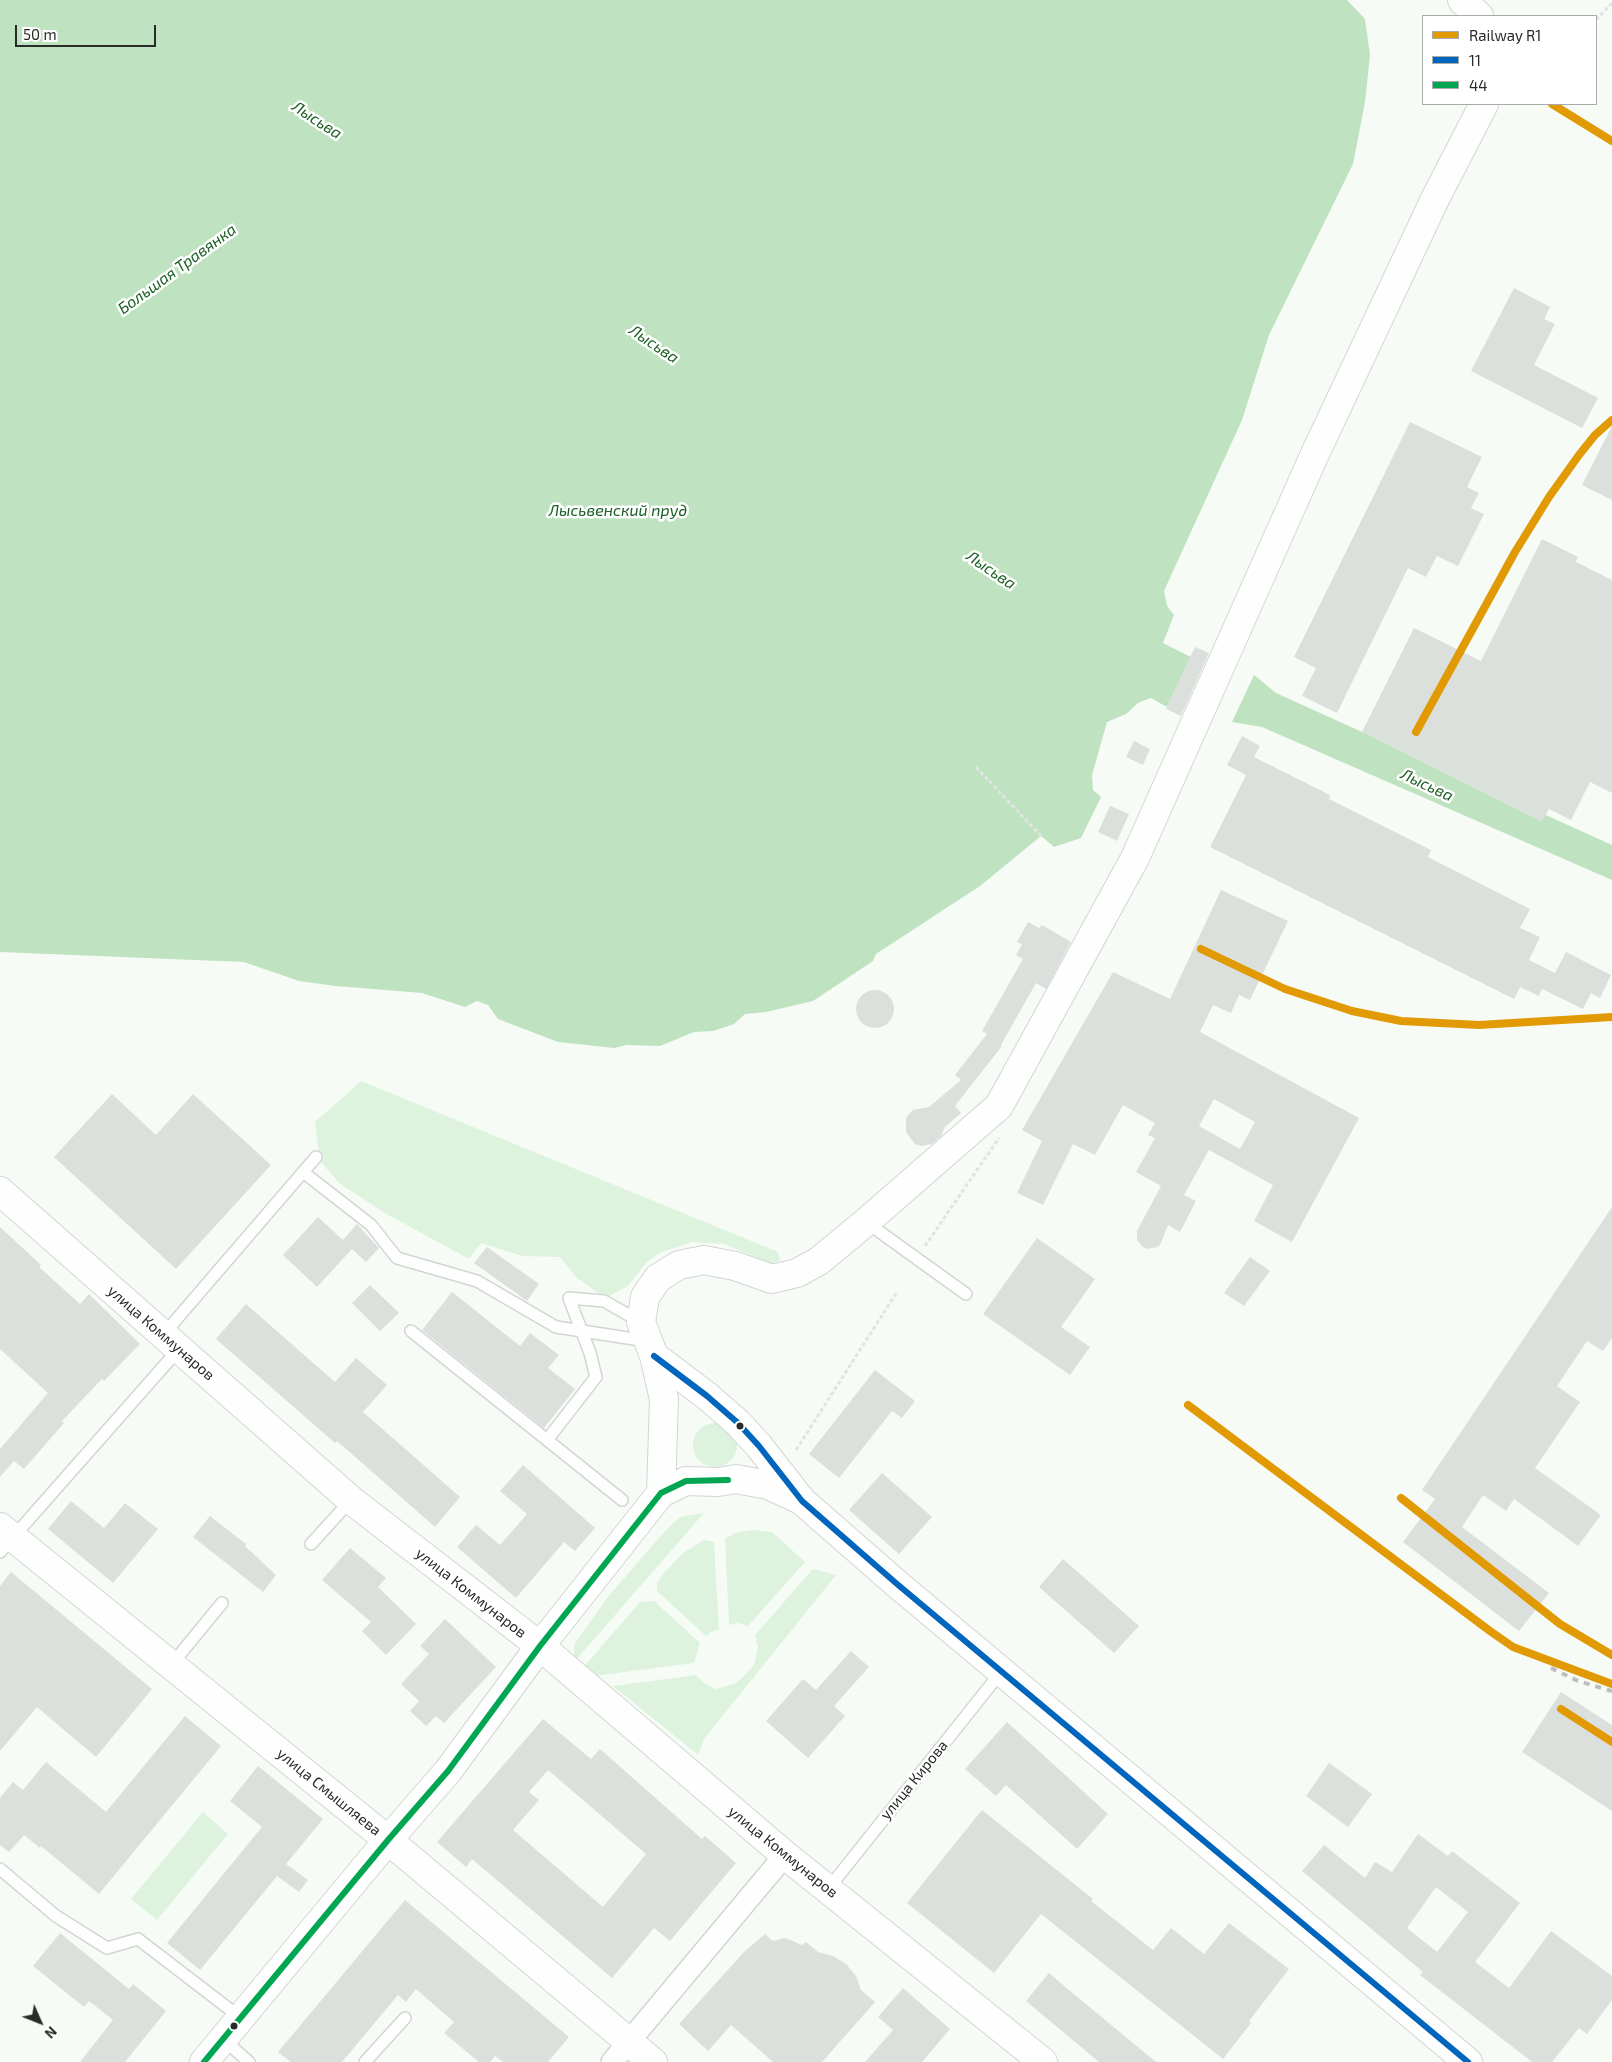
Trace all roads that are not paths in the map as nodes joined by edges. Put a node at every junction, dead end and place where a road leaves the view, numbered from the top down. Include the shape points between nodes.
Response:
1 (1462, 0) edge
2 (1478, 15) edge
3 (1483, 105) edge
4 (316, 1157) dead end
5 (303, 1172) junction
6 (0, 1191) edge
7 (866, 1222) junction
8 (966, 1294) dead end
9 (411, 1331) dead end
10 (582, 1331) junction
11 (647, 1340) junction
12 (171, 1342) junction
13 (547, 1440) junction
14 (661, 1493) junction
15 (350, 1500) junction
16 (622, 1500) dead end
17 (802, 1501) junction
18 (4, 1539) edge
19 (311, 1544) dead end
20 (222, 1603) dead end
21 (540, 1646) junction
22 (172, 1664) junction
23 (1001, 1672) junction
24 (388, 1840) junction
25 (785, 1856) junction
26 (0, 1868) edge
27 (828, 1889) junction
28 (241, 2018) junction
29 (405, 2018) dead end
30 (223, 2039) junction
31 (621, 2052) edge
32 (204, 2062) edge
33 (249, 2062) edge
34 (365, 2062) edge
35 (653, 2062) edge
36 (1043, 2062) edge
37 (1468, 2062) edge

1 - 2 street
3 - 7 street via 1434,199 1314,456 1135,858 999,1106
4 - 5 lane
5 - 10 lane via 371,1225 397,1258 477,1281 556,1327
5 - 12 lane
6 - 12 street, улица Коммунаров
7 - 8 lane
7 - 11 street via 819,1261 796,1273 772,1279 735,1266 704,1260 679,1265 658,1278 645,1297
9 - 13 lane
10 - 11 lane
10 - 11 lane via 569,1298 604,1301
10 - 13 lane via 596,1377
11 - 14 street via 664,1399
11 - 17 street via 738,1423
12 - 15 street, улица Коммунаров
12 - 18 lane
13 - 16 lane
14 - 17 street via 686,1481 736,1479 768,1485
14 - 21 street
15 - 19 lane
15 - 21 street, улица Коммунаров
17 - 23 street
18 - 22 street, улица Смышляева
20 - 22 lane
21 - 24 street via 448,1771
21 - 25 street, улица Коммунаров
22 - 24 street, улица Смышляева
23 - 27 lane, улица Кирова
23 - 37 street
24 - 28 street
24 - 31 street, улица Смышляева
25 - 27 street, улица Коммунаров
25 - 31 street
26 - 28 lane via 56,1916 107,1948 138,1938
27 - 36 street, улица Коммунаров
28 - 30 street
29 - 34 lane
30 - 32 street
30 - 33 lane
31 - 35 street, улица Смышляева

